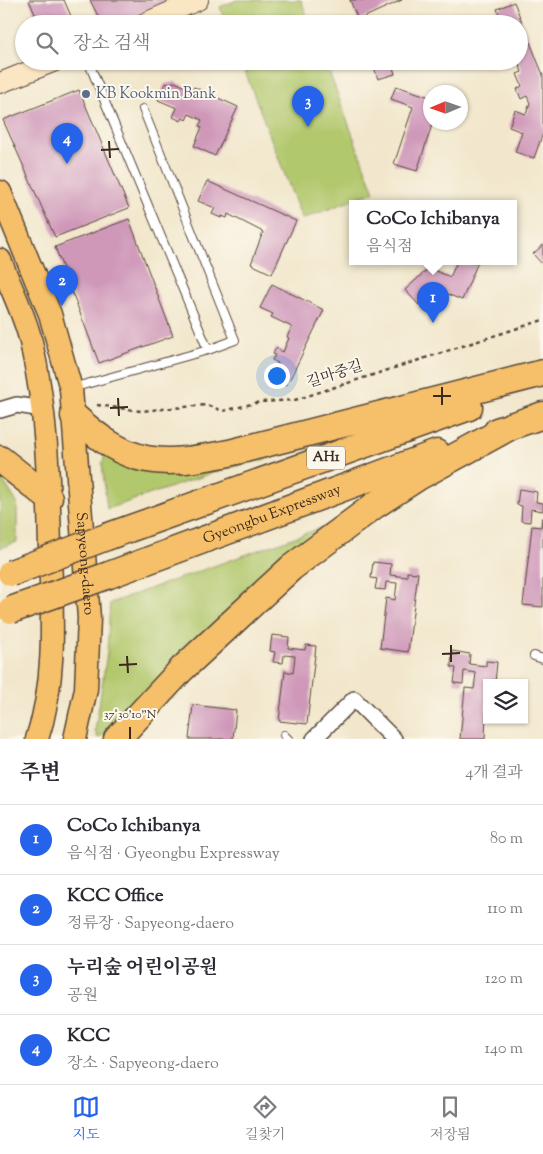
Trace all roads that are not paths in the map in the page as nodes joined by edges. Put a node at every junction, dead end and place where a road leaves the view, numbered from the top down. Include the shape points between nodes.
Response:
1 (198, 0) edge
2 (164, 15) edge
3 (32, 70) edge
4 (92, 70) edge
5 (0, 83) edge
6 (143, 109) dead end
7 (0, 192) edge
8 (0, 260) edge
9 (208, 350) junction
10 (543, 373) edge
11 (543, 380) edge
12 (71, 389) junction
13 (43, 409) junction
14 (0, 410) edge
15 (86, 410) junction
16 (543, 415) edge
17 (513, 426) junction
18 (0, 459) edge
19 (49, 498) junction
20 (6, 575) edge
21 (6, 612) edge
22 (534, 656) dead end
23 (543, 659) edge
24 (37, 739) edge
25 (75, 739) edge
26 (117, 739) edge
27 (314, 739) edge
28 (394, 739) edge

1 - 2 street
3 - 5 street
4 - 9 lane
6 - 9 lane via 236,340
7 - 12 main road, Sapyeong-daero via 50,314
8 - 13 main road via 31,340
9 - 12 lane
10 - 15 highway via 229,453 179,462 152,461 98,437
11 - 20 highway, AH1, bridge
12 - 15 main road, Sapyeong-daero
13 - 14 street via 17,405
13 - 19 main road
15 - 25 main road, Sapyeong-daero via 89,618 86,689
16 - 17 highway, Gyeongbu Expressway / AH1
17 - 21 highway, Gyeongbu Expressway / AH1, bridge
17 - 26 highway via 418,477 374,505 291,568 182,670
18 - 19 highway
19 - 24 main road via 51,668
22 - 23 lane
27 - 28 street via 354,699

